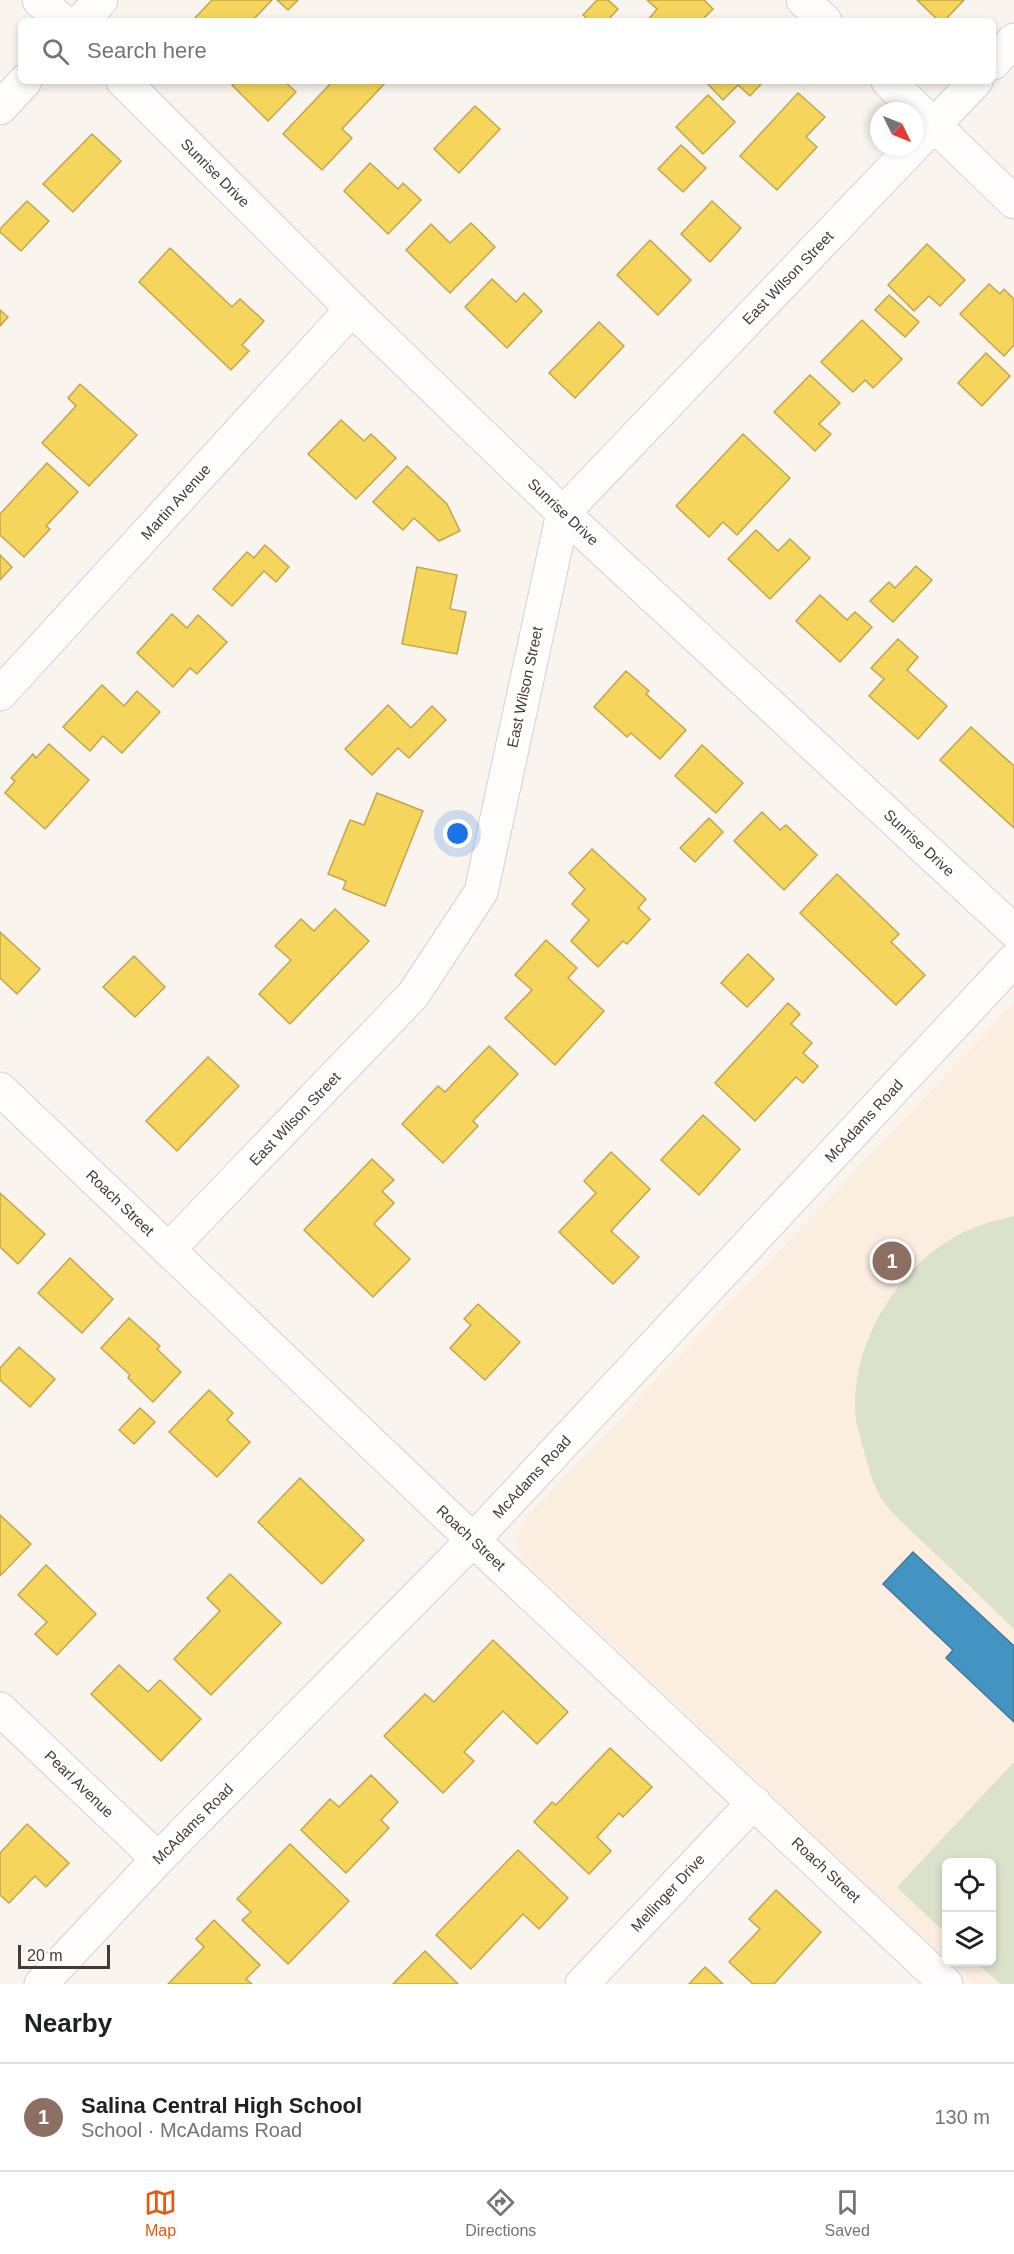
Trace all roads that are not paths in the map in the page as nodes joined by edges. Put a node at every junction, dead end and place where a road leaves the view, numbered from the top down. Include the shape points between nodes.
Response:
1 (39, 0) edge
2 (101, 0) edge
3 (803, 0) edge
4 (59, 18) edge
5 (84, 18) edge
6 (822, 18) edge
7 (1014, 40) edge
8 (996, 60) edge
9 (22, 84) edge
10 (126, 84) edge
11 (890, 84) edge
12 (973, 84) edge
13 (900, 102) edge
14 (0, 108) edge
15 (924, 136) edge
16 (924, 141) edge
17 (905, 156) edge
18 (1014, 202) edge
19 (352, 309) junction
20 (563, 513) junction
21 (0, 694) edge
22 (1014, 931) edge
23 (1014, 960) edge
24 (0, 1089) edge
25 (169, 1249) junction
26 (473, 1540) junction
27 (0, 1709) edge
28 (754, 1802) junction
29 (158, 1859) junction
30 (41, 1984) edge
31 (582, 1984) edge
32 (946, 1984) edge

1 - 4 street
2 - 5 street
3 - 6 street
7 - 8 street
9 - 14 street
10 - 19 street, Sunrise Drive
11 - 13 street
12 - 15 street, East Wilson Street
16 - 18 street
17 - 20 street, East Wilson Street
19 - 20 street, Sunrise Drive
19 - 21 street, Martin Avenue
20 - 22 street, Sunrise Drive
20 - 25 street, East Wilson Street via 481,892 413,995
23 - 26 street, McAdams Road
24 - 25 street, Roach Street
25 - 26 street, Roach Street
26 - 28 street, Roach Street
26 - 29 street, McAdams Road
27 - 29 street, Pearl Avenue
28 - 31 street, Mellinger Drive
28 - 32 street, Roach Street
29 - 30 street, McAdams Road

